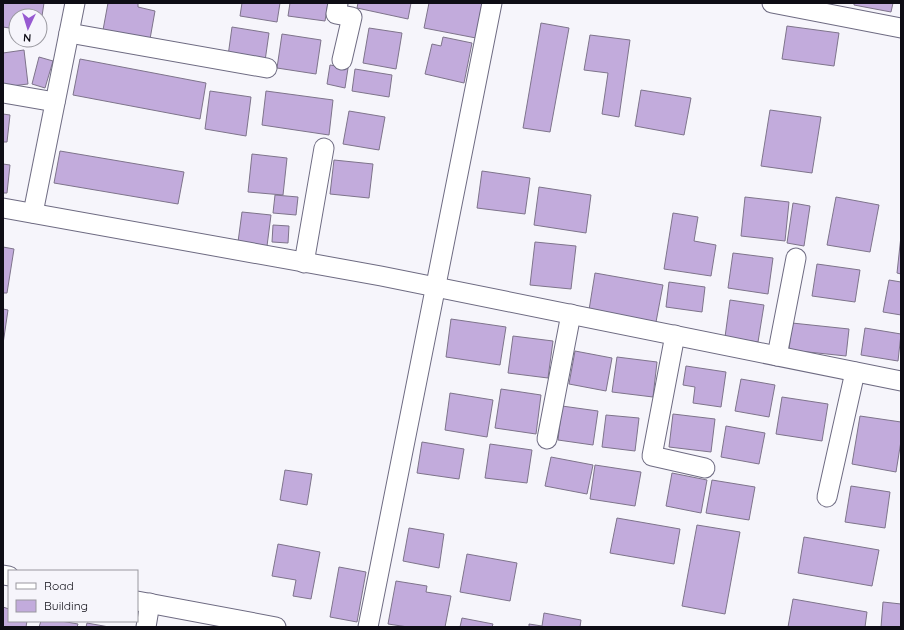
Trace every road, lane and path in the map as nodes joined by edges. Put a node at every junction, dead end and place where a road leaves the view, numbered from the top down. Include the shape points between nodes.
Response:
1 (75, 3) edge
2 (338, 3) edge
3 (492, 3) edge
4 (779, 4) edge
5 (901, 28) edge
6 (69, 33) junction
7 (342, 60) dead end
8 (267, 68) dead end
9 (3, 93) edge
10 (55, 102) junction
11 (324, 148) dead end
12 (3, 208) edge
13 (33, 213) junction
14 (796, 258) dead end
15 (304, 263) junction
16 (435, 288) junction
17 (571, 314) junction
18 (675, 335) junction
19 (777, 356) junction
20 (855, 372) junction
21 (901, 381) edge
22 (547, 439) dead end
23 (705, 468) dead end
24 (827, 497) dead end
25 (144, 602) edge
26 (146, 627) edge
27 (276, 627) edge
28 (368, 627) edge

1 - 6 street
2 - 7 street via 336,14 352,18
3 - 16 street
4 - 5 street
6 - 8 street
6 - 10 street
9 - 10 street
10 - 13 street
11 - 15 street
12 - 13 street
13 - 15 street
14 - 19 street
15 - 16 street
16 - 17 street
16 - 28 street
17 - 18 street
17 - 22 street
18 - 19 street
18 - 23 street via 652,456
19 - 20 street
20 - 21 street
20 - 24 street
25 - 26 street
25 - 27 street

